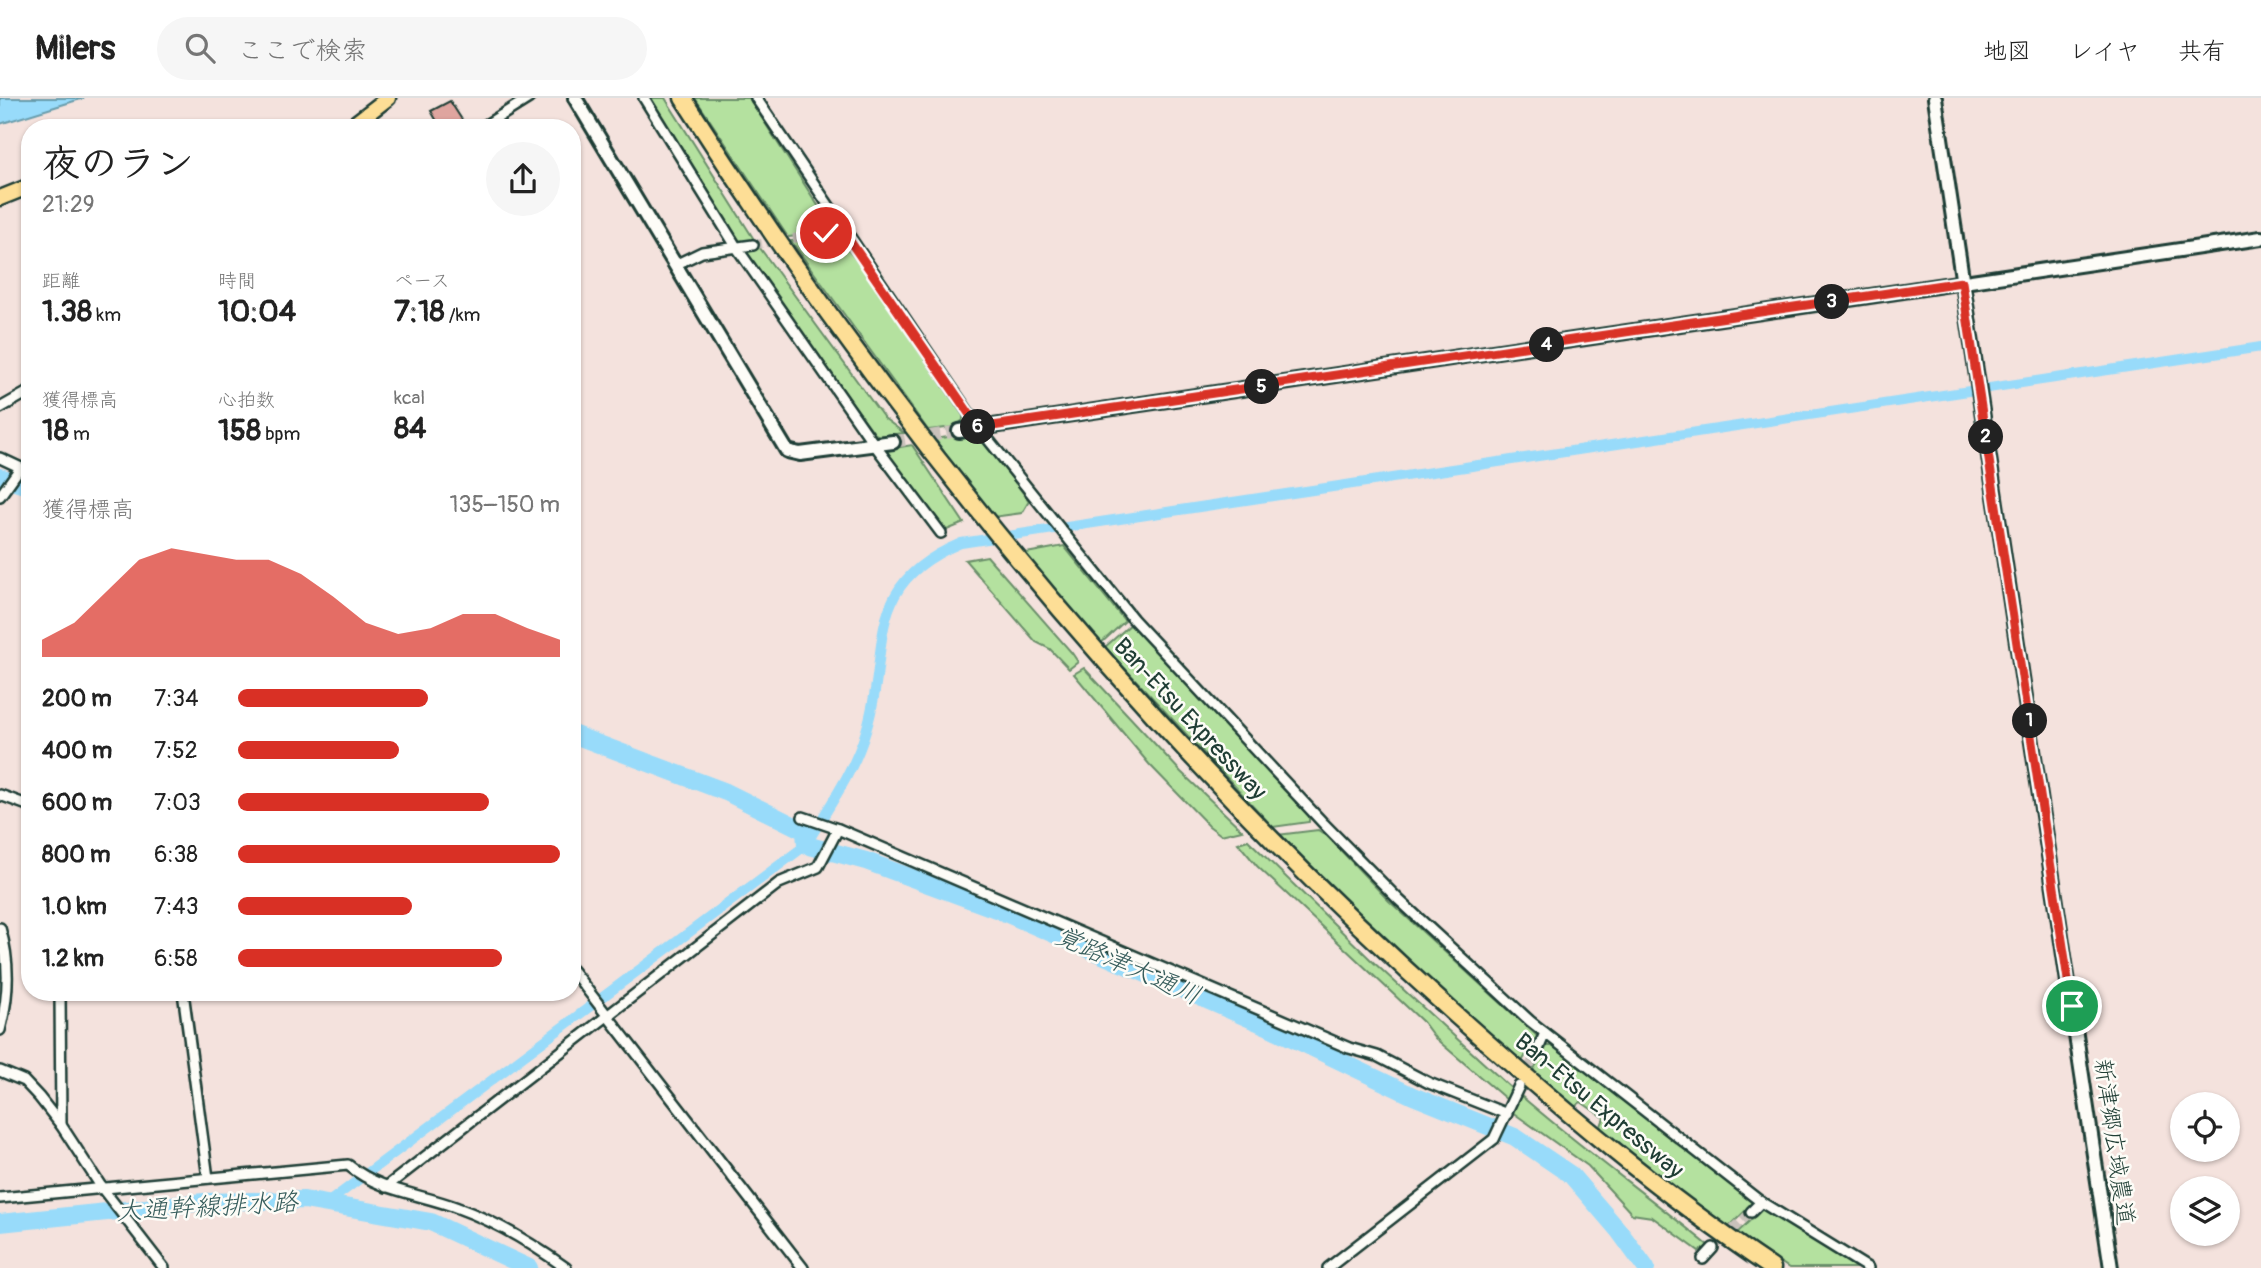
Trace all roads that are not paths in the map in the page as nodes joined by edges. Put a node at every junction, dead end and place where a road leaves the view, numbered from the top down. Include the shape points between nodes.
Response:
1 (388, 98) edge
2 (529, 98) edge
3 (575, 98) edge
4 (644, 98) edge
5 (684, 98) edge
6 (756, 98) edge
7 (1935, 98) edge
8 (361, 119) edge
9 (495, 119) edge
10 (21, 190) edge
11 (0, 198) edge
12 (843, 231) junction
13 (826, 233) tunnel mouth
14 (2261, 238) edge
15 (753, 245) tunnel mouth
16 (737, 248) junction
17 (675, 265) junction
18 (1962, 282) junction
19 (21, 396) edge
20 (0, 408) edge
21 (979, 428) junction
22 (959, 431) tunnel mouth
23 (893, 442) tunnel mouth
24 (874, 444) junction
25 (0, 458) edge
26 (21, 470) edge
27 (21, 472) edge
28 (0, 496) edge
29 (941, 533) dead end
30 (0, 795) edge
31 (21, 803) edge
32 (803, 817) dead end
33 (834, 831) junction
34 (0, 928) edge
35 (581, 982) edge
36 (60, 1001) edge
37 (184, 1001) edge
38 (607, 1013) junction
39 (0, 1030) edge
40 (1545, 1032) junction
41 (1537, 1052) tunnel mouth
42 (1, 1073) edge
43 (1519, 1086) tunnel mouth
44 (1505, 1117) junction
45 (61, 1125) junction
46 (208, 1178) junction
47 (386, 1187) junction
48 (105, 1191) junction
49 (0, 1198) edge
50 (1761, 1202) junction
51 (1751, 1212) tunnel mouth
52 (1713, 1248) tunnel mouth
53 (1703, 1259) dead end
54 (164, 1268) edge
55 (566, 1268) edge
56 (803, 1268) edge
57 (1328, 1268) edge
58 (1772, 1268) edge
59 (1868, 1268) edge
60 (2111, 1268) edge

1 - 8 main road
2 - 9 street
3 - 17 street
4 - 16 street
5 - 58 highway, Ban-Etsu Expressway via 830,315 984,518 1182,748 1380,946 1531,1082 1610,1148
6 - 12 street
7 - 18 street
10 - 11 main road
12 - 13 street
12 - 21 street
14 - 18 street
15 - 16 street
16 - 17 street via 702,252
16 - 24 street
17 - 24 street via 787,451 800,454
18 - 21 street
18 - 60 street, 新津郷広域農道
19 - 20 street
21 - 22 street
21 - 40 street via 1133,619 1333,833
23 - 24 street
24 - 29 street
25 - 26 street
27 - 28 street
30 - 31 street
32 - 33 street
33 - 38 street via 818,867 779,883
33 - 44 street via 1377,1056
34 - 39 street via 7,993
35 - 38 street
36 - 45 street
37 - 46 street
38 - 47 street
38 - 56 street
40 - 41 street
40 - 50 street
42 - 45 street via 24,1081
43 - 44 street
44 - 57 street via 1495,1136
45 - 48 street
46 - 47 street via 348,1165 372,1183
46 - 48 street
47 - 55 street via 486,1220
48 - 49 street
48 - 54 street
50 - 51 street
50 - 59 street
52 - 53 street

